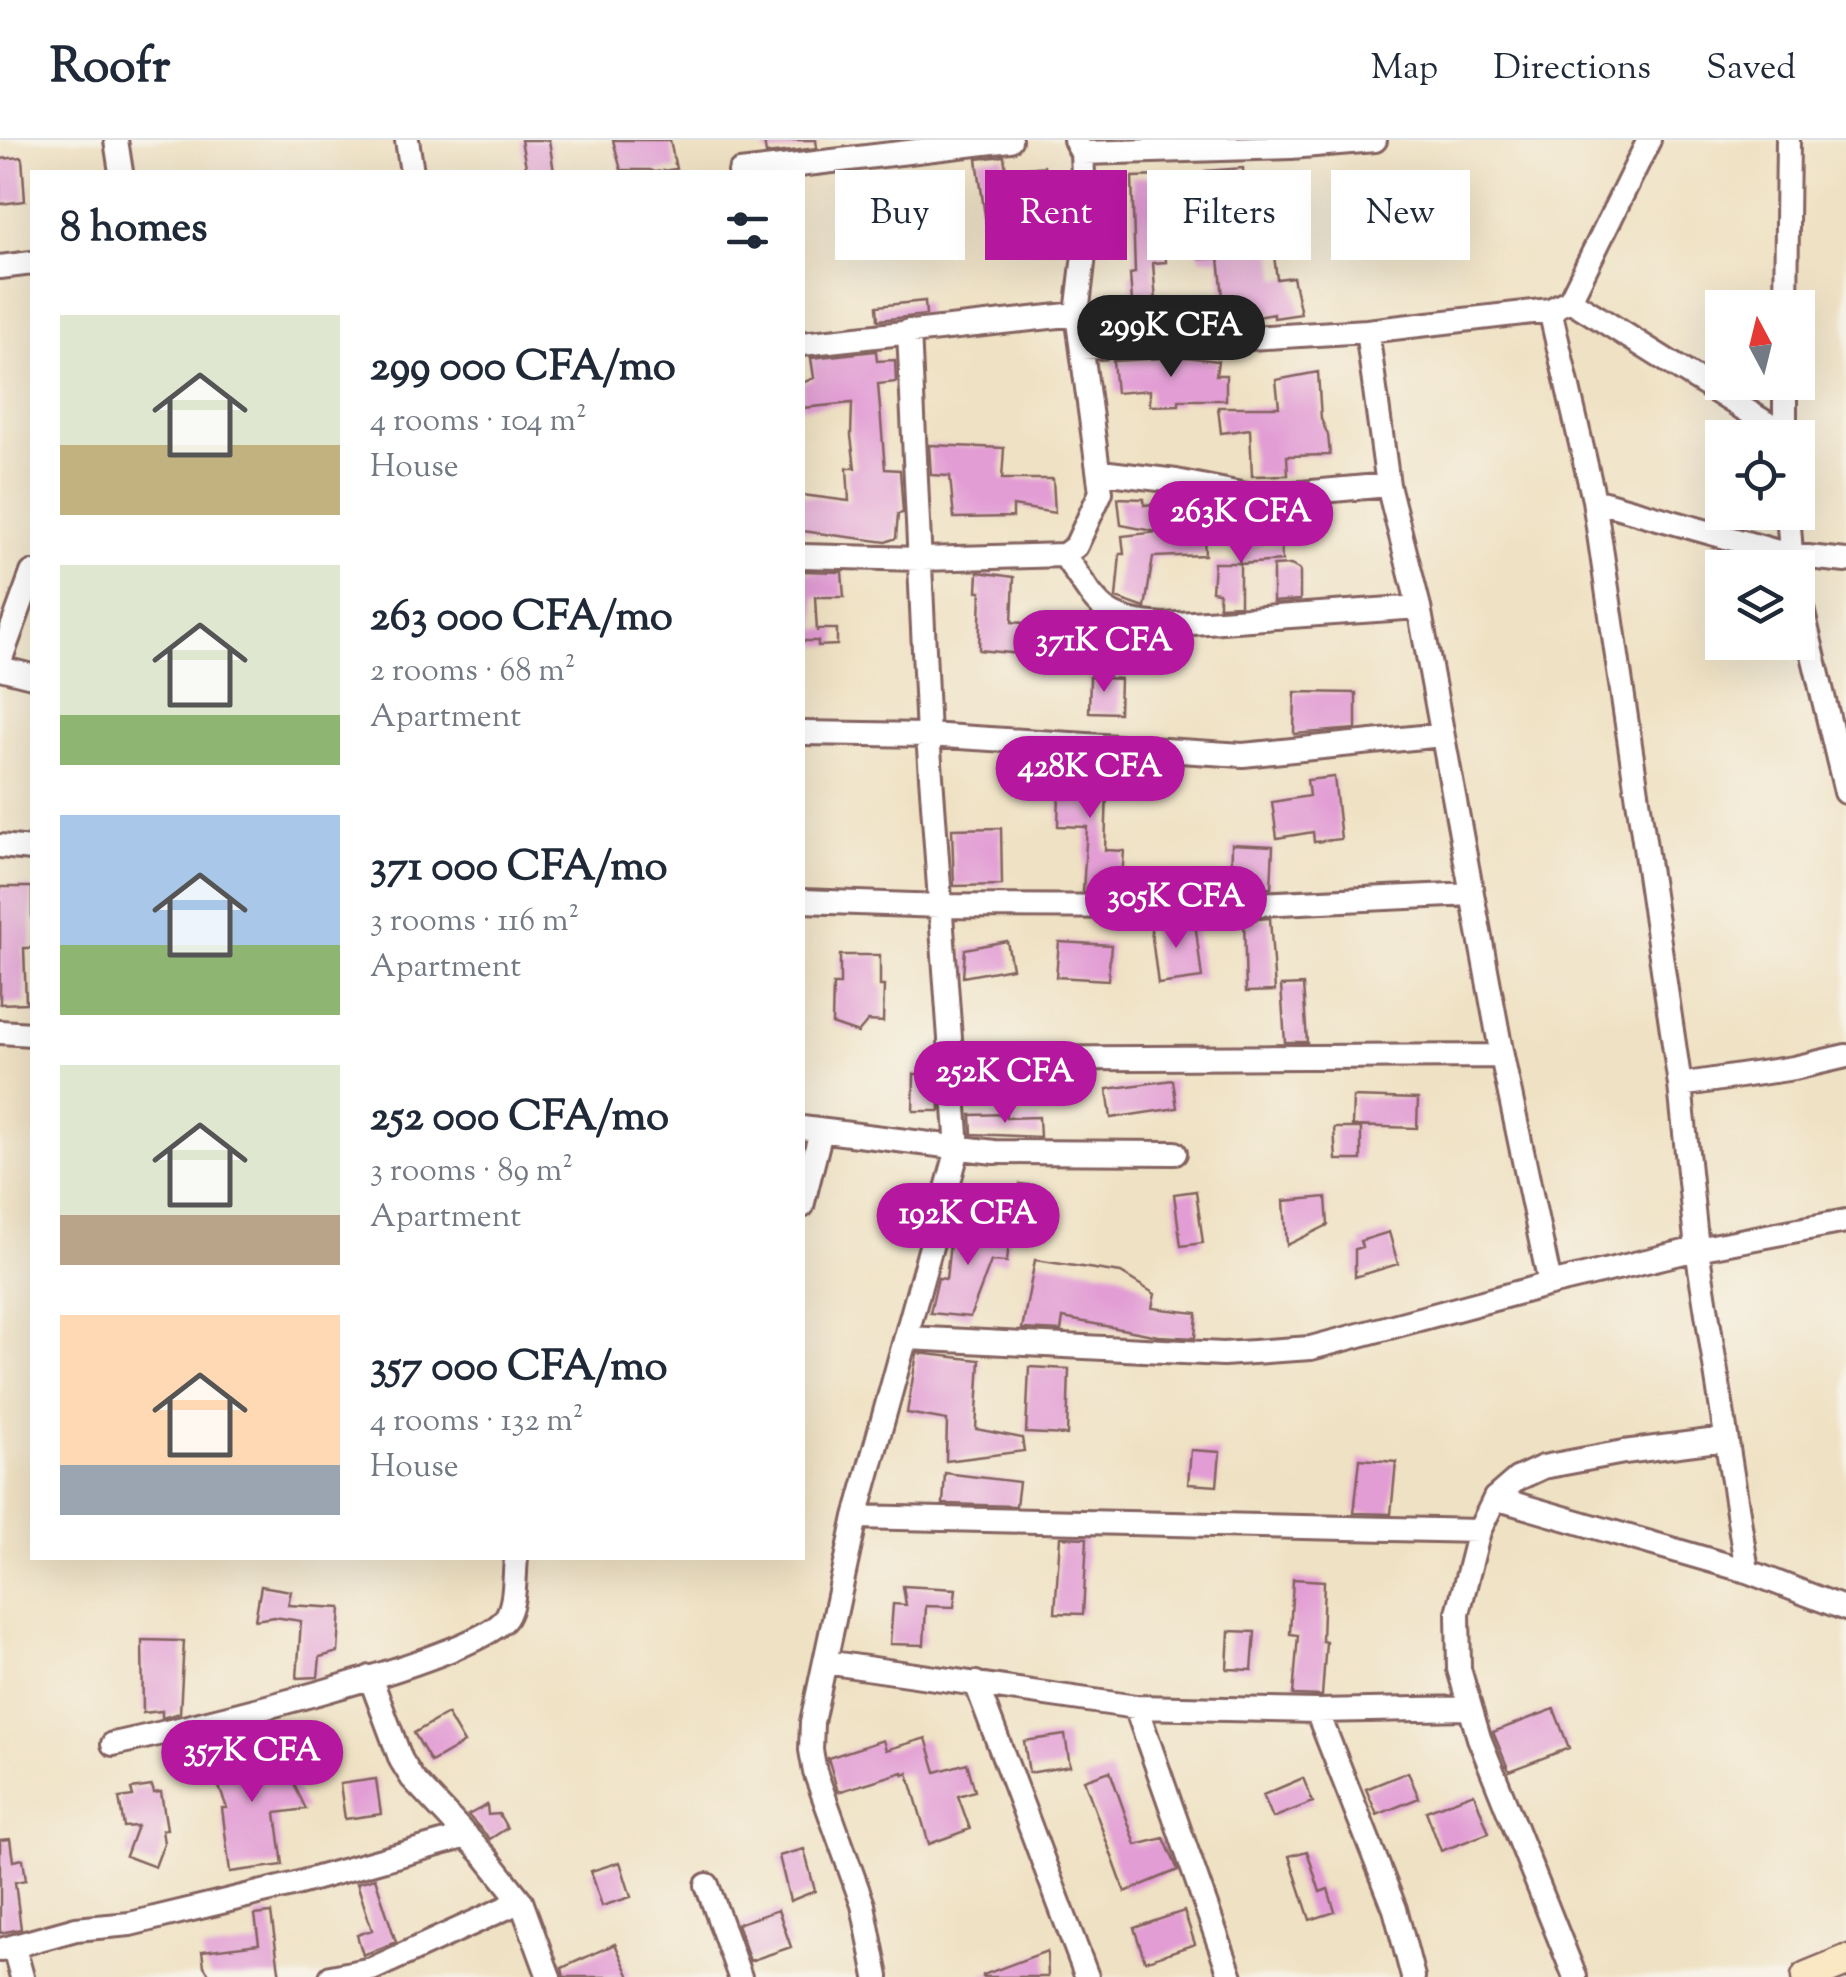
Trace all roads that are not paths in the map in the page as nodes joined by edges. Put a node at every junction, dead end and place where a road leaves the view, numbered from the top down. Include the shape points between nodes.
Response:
1 (116, 140) edge
2 (407, 140) edge
3 (1010, 140) edge
4 (1375, 140) edge
5 (1649, 140) edge
6 (1788, 140) edge
7 (1290, 143) edge
8 (1079, 146) edge
9 (121, 170) edge
10 (412, 170) edge
11 (757, 170) edge
12 (30, 262) edge
13 (0, 266) edge
14 (1786, 290) edge
15 (1560, 305) junction
16 (1077, 314) junction
17 (909, 331) junction
18 (1367, 332) junction
19 (805, 344) edge
20 (1082, 348) junction
21 (1757, 420) edge
22 (1101, 472) junction
23 (1388, 485) junction
24 (1594, 500) junction
25 (1755, 550) edge
26 (1064, 555) junction
27 (805, 556) edge
28 (922, 559) junction
29 (1815, 561) edge
30 (1846, 561) edge
31 (30, 579) edge
32 (1419, 607) junction
33 (1814, 660) edge
34 (0, 665) edge
35 (30, 675) edge
36 (805, 733) edge
37 (928, 735) junction
38 (1442, 735) junction
39 (1846, 792) edge
40 (0, 846) edge
41 (30, 849) edge
42 (1472, 894) junction
43 (805, 901) edge
44 (941, 906) junction
45 (0, 1032) edge
46 (30, 1034) edge
47 (1502, 1056) junction
48 (1846, 1056) edge
49 (951, 1059) junction
50 (1680, 1085) junction
51 (812, 1130) edge
52 (958, 1149) junction
53 (1175, 1154) dead end
54 (805, 1183) edge
55 (1846, 1222) edge
56 (1697, 1250) junction
57 (1550, 1284) junction
58 (908, 1338) junction
59 (1725, 1439) junction
60 (1495, 1498) junction
61 (856, 1517) junction
62 (1479, 1531) junction
63 (516, 1560) edge
64 (1747, 1571) junction
65 (1846, 1609) edge
66 (825, 1662) junction
67 (370, 1677) junction
68 (976, 1683) junction
69 (1136, 1707) junction
70 (1469, 1708) junction
71 (1317, 1710) junction
72 (113, 1744) dead end
73 (467, 1836) junction
74 (706, 1885) dead end
75 (521, 1901) junction
76 (7, 1949) edge
77 (1846, 1962) edge
78 (22, 1977) edge
79 (331, 1977) edge
80 (549, 1977) edge
81 (740, 1977) edge
82 (877, 1977) edge
83 (1086, 1977) edge
84 (1230, 1977) edge
85 (1413, 1977) edge
86 (1575, 1977) edge
87 (1808, 1977) edge

1 - 9 street
2 - 10 street
3 - 11 street
4 - 7 street
5 - 15 street
6 - 14 street
7 - 8 street
8 - 16 street via 1086,238
12 - 13 street
15 - 18 street
15 - 21 street
15 - 24 street
16 - 17 street
16 - 20 street
17 - 19 street
17 - 28 street
18 - 20 street
18 - 23 street
20 - 22 street
22 - 23 street via 1256,497
22 - 26 street via 1102,492 1076,546
23 - 32 street
24 - 25 street
24 - 50 street
26 - 28 street
26 - 32 street via 1099,605 1128,624
27 - 28 street
28 - 37 street
29 - 30 street
31 - 34 street
32 - 38 street
33 - 39 street
34 - 35 street
36 - 37 street
37 - 38 street via 1243,755
37 - 44 street
38 - 42 street
40 - 41 street
42 - 44 street via 1192,907
42 - 47 street
43 - 44 street
44 - 49 street
45 - 46 street
47 - 49 street
47 - 57 street
48 - 50 street
49 - 52 street
50 - 56 street
51 - 52 street
51 - 54 street
52 - 53 street
52 - 58 street
55 - 56 street
56 - 57 street
56 - 59 street
57 - 58 street via 1311,1348 1223,1354
58 - 61 street
59 - 60 street via 1543,1468
59 - 64 street
60 - 62 street
60 - 64 street
61 - 62 street
61 - 66 street
62 - 70 street via 1456,1638
63 - 67 street via 512,1602 497,1627
64 - 65 street
66 - 68 street
66 - 82 street via 811,1750 863,1905
67 - 72 street
67 - 73 street via 401,1760
68 - 69 street
68 - 83 street
69 - 71 street
69 - 84 street
70 - 71 street
70 - 86 street
71 - 85 street via 1394,1909
73 - 75 street
73 - 76 street via 274,1889
74 - 81 street
75 - 79 street via 372,1969
75 - 80 street
76 - 78 street
77 - 87 main road

